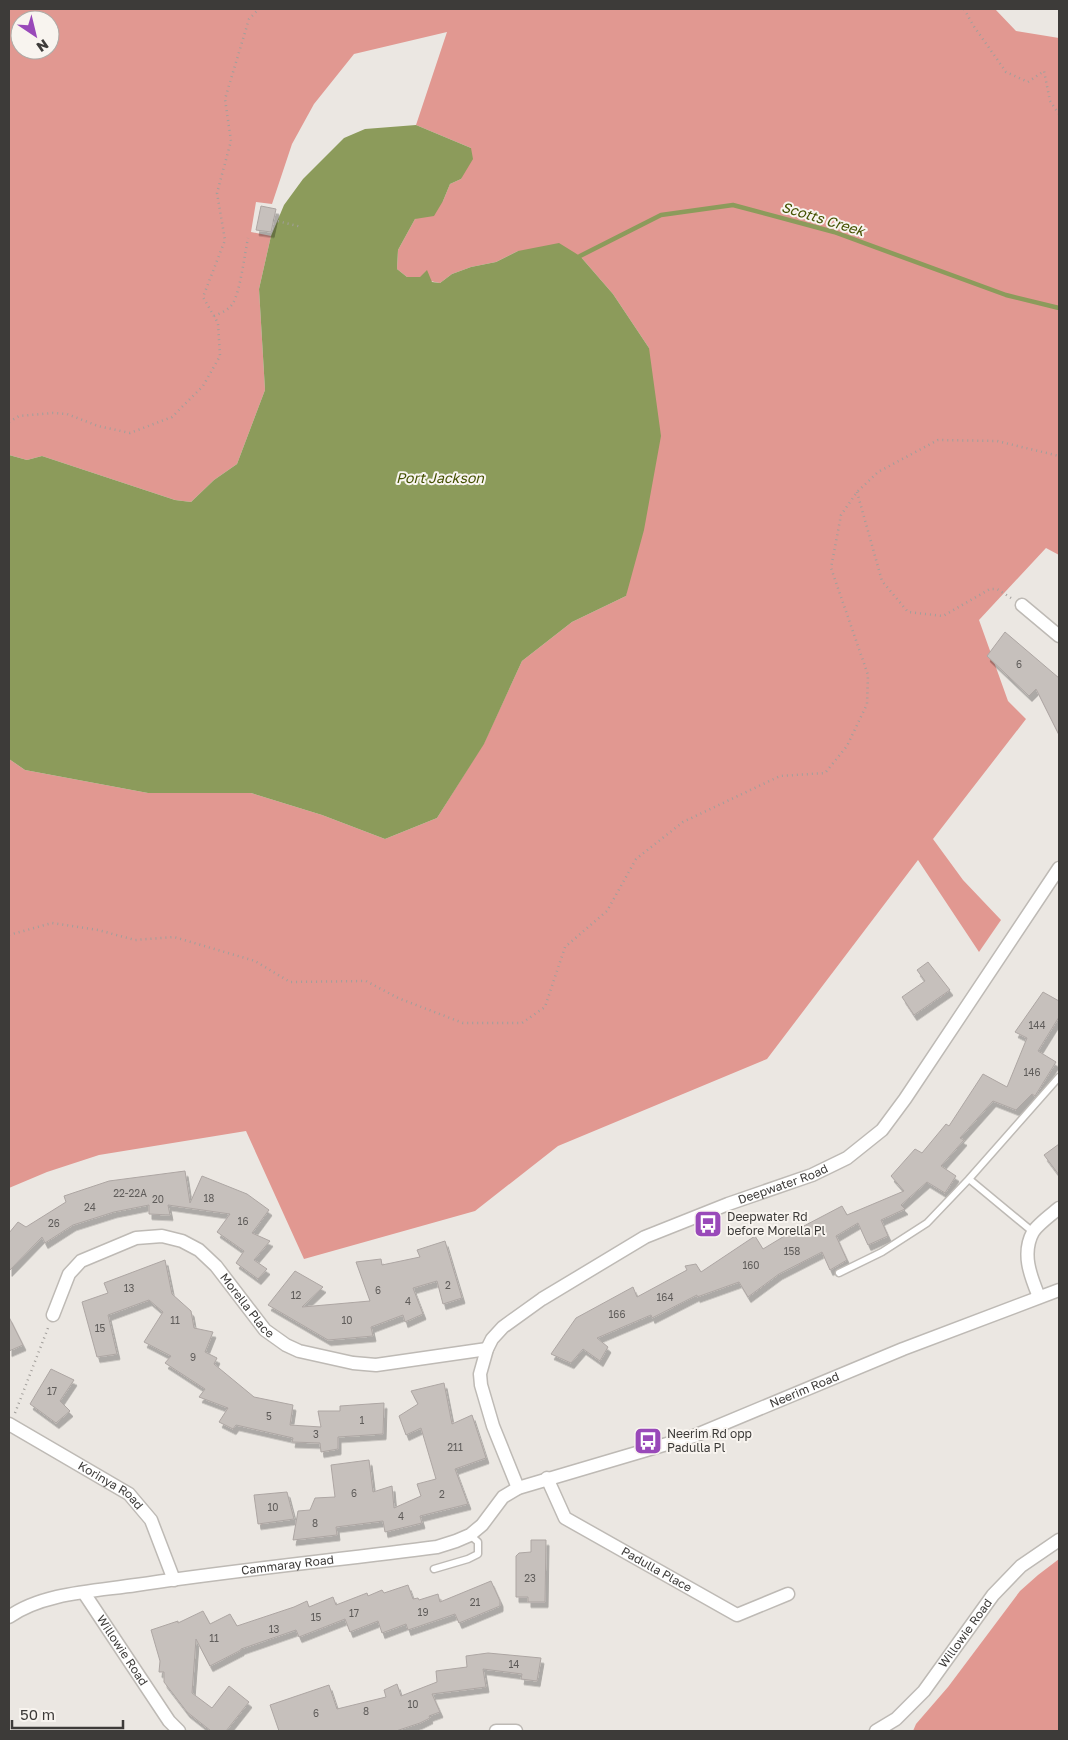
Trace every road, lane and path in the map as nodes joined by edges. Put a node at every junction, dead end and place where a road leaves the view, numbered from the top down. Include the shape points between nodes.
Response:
1 (259, 9) edge
2 (964, 9) edge
3 (1059, 114) edge
4 (273, 220) dead end
5 (302, 227) dead end
6 (248, 238) dead end
7 (214, 316) junction
8 (9, 422) edge
9 (1059, 456) edge
10 (857, 492) junction
11 (1022, 605) joint
12 (1059, 636) edge
13 (1059, 868) edge
14 (9, 935) edge
15 (1059, 1077) edge
16 (968, 1179) junction
17 (1059, 1208) edge
18 (1033, 1232) junction
19 (839, 1273) dead end
20 (1059, 1290) edge
21 (1039, 1298) junction
22 (53, 1315) joint
23 (487, 1349) junction
24 (10, 1424) edge
25 (547, 1478) junction
26 (518, 1488) junction
27 (470, 1535) junction
28 (1059, 1540) edge
29 (434, 1569) dead end
30 (174, 1580) junction
31 (84, 1593) junction
32 (788, 1594) dead end
33 (9, 1617) edge
34 (179, 1731) edge
35 (496, 1731) edge
36 (516, 1731) edge
37 (876, 1731) edge

1 - 7 path via 249,20 225,99 231,141 218,193 224,240 203,298
2 - 3 path via 1006,72 1028,82 1044,71 1050,102
4 - 5 path
6 - 7 path via 238,293 233,304
7 - 8 path via 218,323 220,356 203,386 172,418 130,433 98,426 67,414 19,416
9 - 10 path via 997,441 938,440 878,472
10 - 11 path via 882,580 908,612 943,616 990,589 997,589
10 - 14 path via 841,515 831,568 868,676 867,704 847,746 824,773 780,776 683,822 636,859 607,911 565,947 545,1007 522,1023 463,1023 398,998 366,981 290,982 255,961 174,937 134,940 52,923
11 - 12 street
13 - 23 street, Deepwater Road via 905,1099 869,1142 821,1171 645,1237 503,1327
15 - 16 lane
16 - 18 lane
16 - 19 lane via 927,1223 882,1252
17 - 18 street
18 - 21 street via 1028,1268
20 - 21 street, Neerim Road
21 - 25 street, Neerim Road via 903,1349 694,1436
22 - 23 street, Morella Place via 69,1274 81,1261 136,1238 162,1236 199,1250 216,1266 265,1330 299,1351 376,1366
22 - 24 path
23 - 26 street, Deepwater Road via 480,1374 483,1398
24 - 30 street, Korinya Road via 129,1494 151,1520
25 - 26 street, Cammaray Road
25 - 32 street, Padulla Place via 565,1518 737,1615
26 - 27 street, Cammaray Road via 503,1497 482,1525
27 - 29 lane via 478,1542 478,1554
27 - 30 street, Cammaray Road via 437,1548
28 - 37 street, Willowie Road via 1021,1566 993,1595 924,1691 896,1719
30 - 31 street, Cammaray Road
31 - 33 street, Cammaray Road via 32,1604
31 - 34 street, Willowie Road via 169,1721
35 - 36 street

